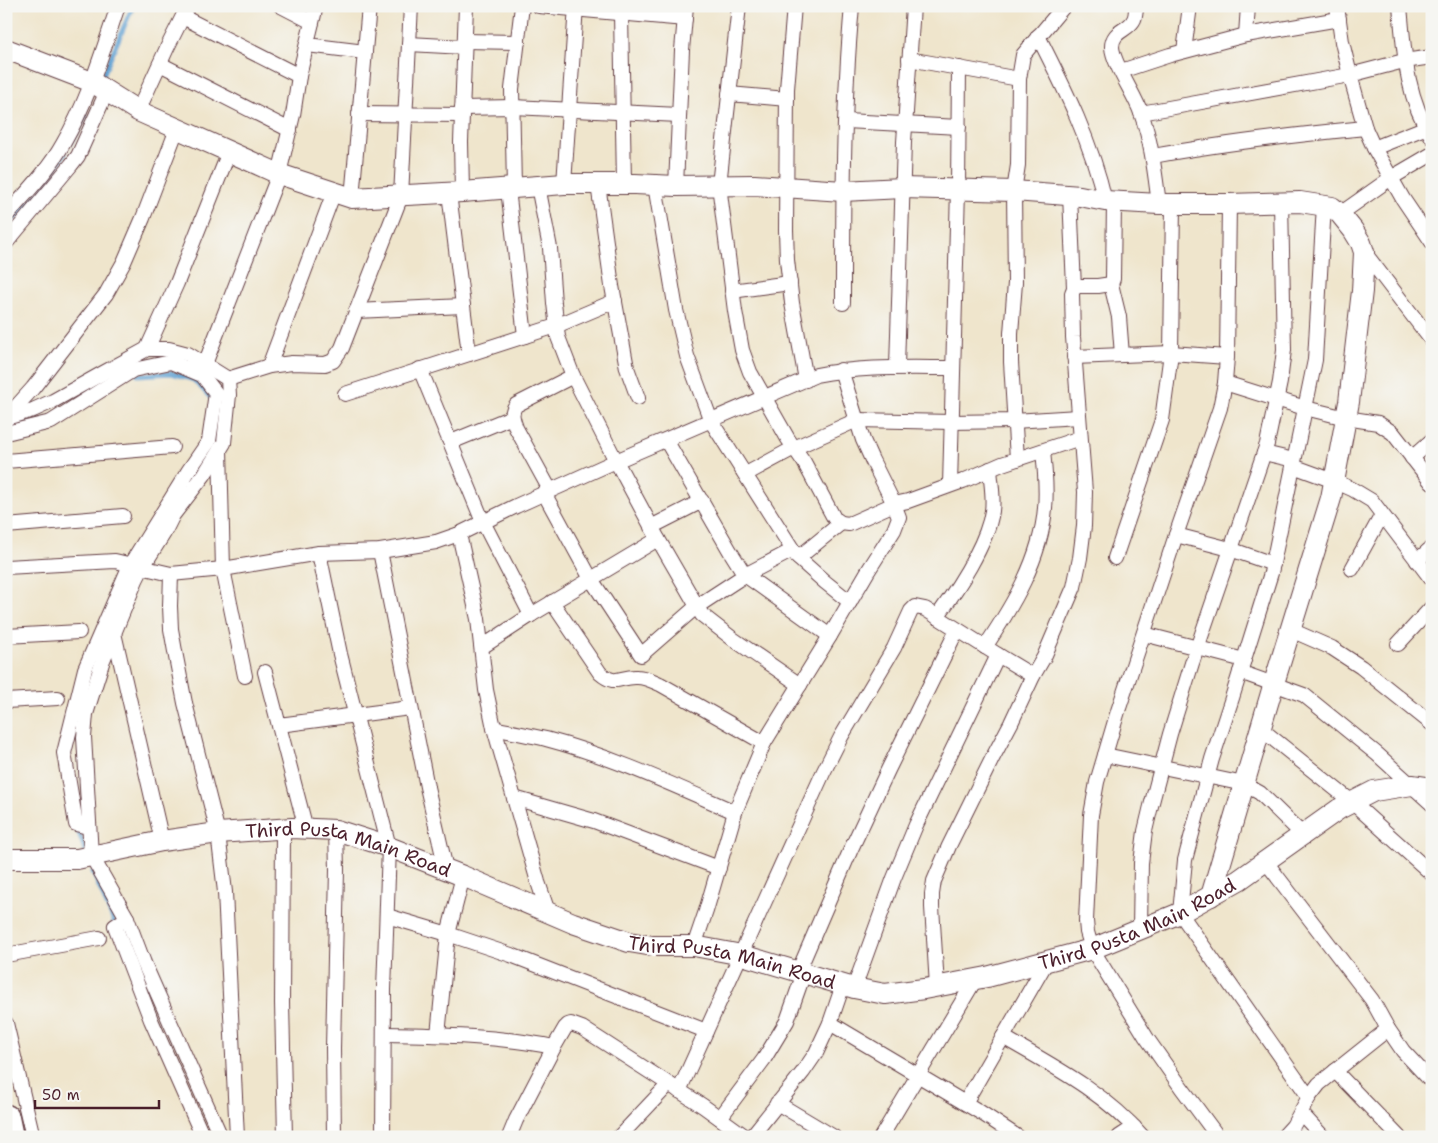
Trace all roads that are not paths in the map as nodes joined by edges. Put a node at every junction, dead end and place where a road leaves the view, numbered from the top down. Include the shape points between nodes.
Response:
1 (118, 6) edge
2 (281, 6) edge
3 (316, 6) edge
4 (368, 6) edge
5 (411, 6) edge
6 (466, 6) edge
7 (522, 6) edge
8 (539, 6) edge
9 (739, 6) edge
10 (794, 6) edge
11 (852, 6) edge
12 (913, 6) edge
13 (1136, 6) edge
14 (1190, 6) edge
15 (1248, 6) edge
16 (1400, 6) edge
17 (576, 7) edge
18 (1061, 7) edge
19 (621, 10) edge
20 (185, 12) edge
21 (686, 13) edge
22 (1338, 13) edge
23 (312, 22) junction
24 (1038, 36) junction
25 (1246, 36) junction
26 (518, 42) junction
27 (409, 44) junction
28 (464, 44) junction
29 (306, 45) junction
30 (6, 50) edge
31 (364, 52) junction
32 (1184, 52) junction
33 (1432, 57) edge
34 (909, 59) junction
35 (1404, 61) junction
36 (160, 64) junction
37 (960, 68) junction
38 (1121, 71) junction
39 (1350, 75) junction
40 (300, 76) junction
41 (1019, 79) junction
42 (99, 86) junction
43 (729, 94) junction
44 (787, 99) junction
45 (513, 107) junction
46 (569, 109) junction
47 (138, 111) junction
48 (462, 111) junction
49 (623, 112) junction
50 (1141, 113) junction
51 (359, 114) junction
52 (678, 114) junction
53 (405, 115) junction
54 (846, 121) junction
55 (905, 124) junction
56 (959, 127) junction
57 (1365, 128) junction
58 (177, 129) junction
59 (290, 130) junction
60 (1430, 130) edge
61 (1374, 148) junction
62 (229, 152) junction
63 (1432, 154) edge
64 (1153, 156) junction
65 (279, 174) junction
66 (1392, 178) junction
67 (564, 184) junction
68 (598, 184) junction
69 (624, 184) junction
70 (655, 185) junction
71 (719, 185) junction
72 (538, 186) junction
73 (676, 186) junction
74 (786, 187) junction
75 (902, 188) junction
76 (511, 189) junction
77 (958, 190) junction
78 (1014, 190) junction
79 (843, 191) junction
80 (456, 193) junction
81 (343, 195) junction
82 (1070, 195) junction
83 (401, 196) junction
84 (1110, 201) junction
85 (1281, 202) junction
86 (1166, 204) junction
87 (1228, 204) junction
88 (1332, 210) junction
89 (6, 216) edge
90 (1432, 242) edge
91 (6, 243) edge
92 (1364, 252) junction
93 (790, 283) junction
94 (1111, 284) junction
95 (1074, 288) junction
96 (732, 291) junction
97 (615, 301) junction
98 (843, 303) dead end
99 (463, 306) junction
100 (356, 311) junction
101 (556, 326) junction
102 (525, 336) junction
103 (1432, 340) edge
104 (147, 350) junction
105 (1171, 353) junction
106 (469, 354) junction
107 (1122, 355) junction
108 (1074, 357) junction
109 (1227, 357) junction
110 (204, 364) junction
111 (269, 366) junction
112 (897, 367) junction
113 (953, 368) junction
114 (420, 369) junction
115 (841, 370) junction
116 (573, 376) junction
117 (228, 379) junction
118 (806, 380) junction
119 (1225, 383) junction
120 (345, 394) dead end
121 (765, 397) junction
122 (638, 398) dead end
123 (1277, 399) junction
124 (1305, 408) junction
125 (512, 417) junction
126 (1078, 417) junction
127 (6, 418) edge
128 (1346, 418) junction
129 (857, 420) junction
130 (711, 421) junction
131 (1014, 421) junction
132 (952, 422) junction
133 (6, 433) edge
134 (1080, 438) junction
135 (666, 440) junction
136 (1432, 440) edge
137 (450, 442) junction
138 (172, 447) dead end
139 (794, 448) junction
140 (220, 449) junction
141 (1043, 450) junction
142 (1264, 453) junction
143 (1412, 458) junction
144 (1016, 459) junction
145 (6, 461) edge
146 (616, 461) junction
147 (1294, 463) junction
148 (990, 469) junction
149 (746, 474) junction
150 (1334, 480) junction
151 (1432, 483) edge
152 (950, 486) junction
153 (547, 492) junction
154 (702, 501) junction
155 (894, 504) junction
156 (1382, 515) junction
157 (123, 516) dead end
158 (483, 522) junction
159 (841, 523) junction
160 (6, 526) edge
161 (654, 533) junction
162 (460, 534) junction
163 (1176, 534) junction
164 (1432, 547) edge
165 (1230, 548) junction
166 (380, 551) junction
167 (319, 553) junction
168 (796, 554) junction
169 (1115, 558) dead end
170 (1417, 561) junction
171 (1272, 564) junction
172 (136, 566) junction
173 (6, 567) edge
174 (224, 569) junction
175 (1352, 569) dead end
176 (171, 574) junction
177 (745, 575) junction
178 (591, 579) junction
179 (1432, 580) edge
180 (552, 602) junction
181 (850, 602) junction
182 (696, 607) junction
183 (1432, 607) edge
184 (531, 615) junction
185 (937, 617) junction
186 (957, 630) junction
187 (1291, 630) junction
188 (79, 632) dead end
189 (114, 633) junction
190 (1144, 634) junction
191 (6, 636) edge
192 (830, 636) junction
193 (1398, 644) dead end
194 (482, 647) junction
195 (985, 647) junction
196 (1197, 648) junction
197 (998, 655) junction
198 (1242, 666) junction
199 (265, 672) dead end
200 (245, 676) dead end
201 (1033, 676) junction
202 (1274, 683) junction
203 (800, 685) junction
204 (58, 698) dead end
205 (6, 701) edge
206 (410, 708) junction
207 (356, 715) junction
208 (1432, 724) edge
209 (279, 725) junction
210 (494, 728) junction
211 (1261, 729) junction
212 (764, 743) junction
213 (1105, 755) junction
214 (1162, 767) junction
215 (1207, 776) junction
216 (1244, 784) junction
217 (1412, 785) junction
218 (1432, 788) edge
219 (514, 798) junction
220 (1352, 802) junction
221 (1432, 804) edge
222 (735, 812) junction
223 (88, 827) junction
224 (283, 829) junction
225 (306, 829) junction
226 (336, 830) junction
227 (218, 833) junction
228 (1303, 835) junction
229 (162, 841) junction
230 (389, 846) junction
231 (84, 857) junction
232 (6, 859) edge
233 (1266, 862) junction
234 (719, 868) junction
235 (454, 872) junction
236 (1432, 874) edge
237 (1211, 896) junction
238 (548, 912) junction
239 (1180, 913) junction
240 (387, 916) junction
241 (122, 922) junction
242 (1140, 929) junction
243 (448, 934) junction
244 (99, 938) dead end
245 (694, 946) junction
246 (1092, 949) junction
247 (6, 954) edge
248 (742, 955) junction
249 (1047, 961) junction
250 (801, 972) junction
251 (975, 980) junction
252 (937, 986) junction
253 (848, 987) junction
254 (6, 1023) edge
255 (830, 1023) junction
256 (1388, 1028) junction
257 (706, 1031) junction
258 (384, 1034) junction
259 (438, 1035) junction
260 (1003, 1036) junction
261 (554, 1047) junction
262 (1335, 1071) junction
263 (918, 1075) junction
264 (1432, 1082) edge
265 (674, 1087) junction
266 (1309, 1097) junction
267 (777, 1103) junction
268 (965, 1103) junction
269 (1301, 1113) junction
270 (6, 1118) edge
271 (720, 1118) junction
272 (1138, 1132) edge
273 (10, 1137) edge
274 (33, 1137) edge
275 (203, 1137) edge
276 (222, 1137) edge
277 (237, 1137) edge
278 (285, 1137) edge
279 (334, 1137) edge
280 (383, 1137) edge
281 (509, 1137) edge
282 (619, 1137) edge
283 (746, 1137) edge
284 (751, 1137) edge
285 (834, 1137) edge
286 (881, 1137) edge
287 (1018, 1137) edge
288 (1119, 1137) edge
289 (1218, 1137) edge
290 (1283, 1137) edge
291 (1323, 1137) edge
292 (1399, 1137) edge

1 - 42 street
2 - 23 street
3 - 23 street
4 - 31 street
5 - 27 street
6 - 28 street
7 - 26 street
8 - 17 street
9 - 43 street
10 - 44 street
11 - 54 street
12 - 34 street
13 - 38 street via 1134,21 1120,31 1112,44
14 - 32 street
15 - 25 street
16 - 35 street
17 - 19 street
17 - 46 street
18 - 24 street
19 - 21 street
19 - 49 street
20 - 36 street
20 - 40 street
21 - 52 street
22 - 25 street
22 - 39 street
23 - 29 street
24 - 41 street via 1023,55
24 - 84 street via 1084,135
25 - 32 street
26 - 28 street
26 - 45 street
27 - 28 street
27 - 53 street
28 - 48 street
29 - 31 street
29 - 40 street
30 - 42 street
31 - 51 street
32 - 38 street
33 - 35 street
34 - 37 street
34 - 55 street
35 - 39 street
35 - 60 street via 1418,112
36 - 47 street
36 - 59 street
37 - 41 street
37 - 56 street
38 - 50 street
39 - 50 street
39 - 57 street
40 - 59 street
41 - 78 street via 1018,157
42 - 47 street
42 - 89 street via 62,146
42 - 91 street via 78,156
43 - 44 street
43 - 71 street
44 - 74 street
45 - 46 street
45 - 48 street
45 - 76 street
46 - 49 street
46 - 67 street
47 - 58 street
48 - 53 street
48 - 80 street
49 - 52 street
49 - 69 street
50 - 64 street
51 - 53 street
51 - 81 street
52 - 73 street
53 - 83 street
54 - 55 street
54 - 79 street
55 - 56 street
55 - 75 street
56 - 77 street
57 - 61 street
57 - 64 street via 1276,137
58 - 62 street
58 - 127 street via 143,218 106,294
59 - 65 street
60 - 61 street
61 - 66 street
62 - 65 street
62 - 104 street
63 - 66 street
64 - 86 street
65 - 81 street
65 - 110 street
66 - 88 street
66 - 90 street
67 - 68 street
67 - 72 street
68 - 69 street
68 - 97 street
69 - 70 street
70 - 73 street
70 - 130 street via 676,310 687,356
71 - 73 street
71 - 74 street
71 - 96 street
72 - 76 street
72 - 101 street via 550,248
74 - 79 street
74 - 93 street
75 - 77 street
75 - 79 street
75 - 112 street
76 - 80 street
76 - 102 street
77 - 78 street
77 - 113 street
78 - 82 street
78 - 131 street via 1015,283 1011,333
79 - 98 street
80 - 83 street
80 - 99 street
81 - 83 street
81 - 111 street
82 - 84 street
82 - 95 street
83 - 100 street
84 - 86 street
84 - 94 street via 1114,275
85 - 87 street
85 - 88 street via 1300,202
85 - 123 street via 1284,350
86 - 87 street
86 - 105 street
87 - 109 street
88 - 92 street via 1361,243
88 - 124 street via 1315,360
92 - 103 street
92 - 128 street
93 - 96 street
93 - 118 street
94 - 95 street
94 - 107 street
95 - 108 street
96 - 121 street via 742,350
97 - 101 street
97 - 122 street via 627,368
99 - 100 street
99 - 106 street
100 - 111 street via 342,348 333,361
101 - 102 street
101 - 116 street
102 - 106 street
104 - 110 street via 169,349 188,354
104 - 127 street via 53,401
105 - 107 street
105 - 109 street
105 - 169 street via 1162,420
106 - 114 street
107 - 108 street
108 - 126 street
109 - 119 street
110 - 117 street
111 - 117 street
112 - 113 street
112 - 115 street
113 - 132 street
114 - 120 street
114 - 137 street
115 - 118 street
115 - 129 street
116 - 125 street via 516,405
116 - 146 street
117 - 140 street via 226,432
118 - 121 street
119 - 123 street
119 - 163 street via 1220,408
121 - 130 street
121 - 139 street
123 - 124 street
123 - 142 street
124 - 128 street
124 - 147 street
125 - 137 street
125 - 153 street
126 - 131 street
126 - 134 street
128 - 143 street via 1378,423 1387,428
128 - 150 street
129 - 132 street
129 - 139 street
129 - 155 street
130 - 135 street
130 - 149 street
131 - 132 street
131 - 144 street
132 - 152 street
133 - 172 street via 50,422 133,370 170,362 202,375 216,393 209,441 184,478
134 - 141 street
134 - 201 street via 1085,492 1080,558 1074,587
135 - 146 street
135 - 154 street
136 - 143 street
137 - 158 street
138 - 145 street
139 - 149 street
139 - 159 street via 834,518
140 - 172 street via 164,533
140 - 174 street
141 - 144 street
141 - 195 street via 1045,508 1033,561
142 - 147 street
142 - 165 street
143 - 151 street
144 - 148 street
146 - 153 street
146 - 161 street
147 - 150 street
147 - 171 street
148 - 152 street
148 - 185 street via 993,496 987,531 955,592
149 - 168 street
150 - 156 street via 1372,502
150 - 187 street
152 - 155 street
153 - 158 street
153 - 178 street
154 - 161 street
154 - 177 street
155 - 159 street via 848,524
155 - 181 street via 898,517 894,530
156 - 170 street
156 - 175 street
157 - 160 street
158 - 162 street
158 - 184 street
159 - 168 street
161 - 178 street
161 - 182 street
162 - 166 street via 436,542
162 - 194 street
163 - 165 street
163 - 190 street
164 - 170 street
165 - 171 street
165 - 196 street
166 - 167 street
166 - 206 street
167 - 174 street
167 - 207 street
168 - 177 street
168 - 181 street
170 - 179 street
171 - 198 street
172 - 173 street via 115,561
172 - 176 street
172 - 189 street
172 - 223 street via 85,670 64,753 76,824
174 - 176 street
174 - 200 street
176 - 227 street via 170,606 176,657
177 - 182 street
177 - 192 street
178 - 180 street
178 - 182 street via 641,655
180 - 184 street
180 - 212 street via 606,678 614,681 648,678
181 - 192 street
182 - 203 street via 733,639
183 - 193 street
184 - 194 street
185 - 186 street
185 - 248 street via 918,607 911,611 894,648 823,773
186 - 195 street
186 - 250 street via 851,849
187 - 202 street
187 - 208 street via 1332,648 1361,667
188 - 191 street
189 - 223 street via 86,714 84,745
189 - 229 street
190 - 196 street
190 - 213 street
192 - 203 street
194 - 210 street
195 - 197 street
196 - 198 street
196 - 214 street
197 - 201 street
197 - 253 street via 916,825
198 - 202 street
198 - 215 street
199 - 209 street
201 - 252 street via 934,881 932,907
202 - 211 street
202 - 217 street via 1315,703
203 - 212 street
204 - 205 street
206 - 207 street
206 - 235 street
207 - 209 street
207 - 230 street
209 - 225 street
210 - 219 street
210 - 222 street via 594,754
211 - 216 street
211 - 220 street
212 - 222 street
213 - 214 street
213 - 246 street via 1091,815 1086,921
214 - 215 street
214 - 242 street via 1145,831
215 - 216 street
215 - 239 street via 1185,860
216 - 228 street via 1260,793
216 - 237 street
217 - 218 street, Third Pusta Main Road
217 - 220 street, Third Pusta Main Road via 1374,791
217 - 221 street
219 - 234 street via 594,821
219 - 238 street
220 - 228 street, Third Pusta Main Road
220 - 236 street
222 - 234 street
223 - 231 street
224 - 225 street, Third Pusta Main Road
224 - 227 street, Third Pusta Main Road
224 - 278 street
225 - 226 street, Third Pusta Main Road
226 - 230 street, Third Pusta Main Road
226 - 279 street
227 - 229 street, Third Pusta Main Road
227 - 277 street via 226,901
228 - 233 street, Third Pusta Main Road
229 - 231 street, Third Pusta Main Road
230 - 235 street, Third Pusta Main Road
230 - 240 street
231 - 232 street, Third Pusta Main Road
231 - 241 street
233 - 237 street, Third Pusta Main Road
233 - 256 street via 1372,1000
234 - 245 street
235 - 238 street, Third Pusta Main Road
235 - 243 street
237 - 239 street, Third Pusta Main Road
238 - 245 street, Third Pusta Main Road via 629,942 653,946
239 - 242 street, Third Pusta Main Road
239 - 266 street
240 - 243 street
240 - 258 street
241 - 275 street via 151,1020
241 - 276 street via 144,963
242 - 246 street, Third Pusta Main Road
243 - 257 street via 512,955
243 - 259 street
244 - 247 street
245 - 248 street, Third Pusta Main Road
246 - 249 street, Third Pusta Main Road
246 - 289 street via 1146,1036
248 - 250 street, Third Pusta Main Road
248 - 257 street
249 - 251 street, Third Pusta Main Road
249 - 260 street
250 - 253 street, Third Pusta Main Road
250 - 271 street via 787,1021 764,1059
251 - 252 street, Third Pusta Main Road
251 - 263 street
252 - 253 street, Third Pusta Main Road via 885,994
253 - 255 street
254 - 274 street
255 - 263 street
255 - 267 street via 816,1053
256 - 262 street
256 - 264 street via 1403,1051
257 - 265 street
258 - 259 street
258 - 280 street
259 - 261 street via 515,1040
260 - 268 street
260 - 272 street via 1109,1103
261 - 265 street via 568,1025 575,1024
261 - 281 street
262 - 266 street
262 - 292 street
263 - 268 street
263 - 286 street
265 - 271 street
265 - 282 street
266 - 269 street
267 - 284 street
267 - 285 street
268 - 287 street
269 - 290 street
269 - 291 street
270 - 273 highway
271 - 283 street
272 - 288 street

